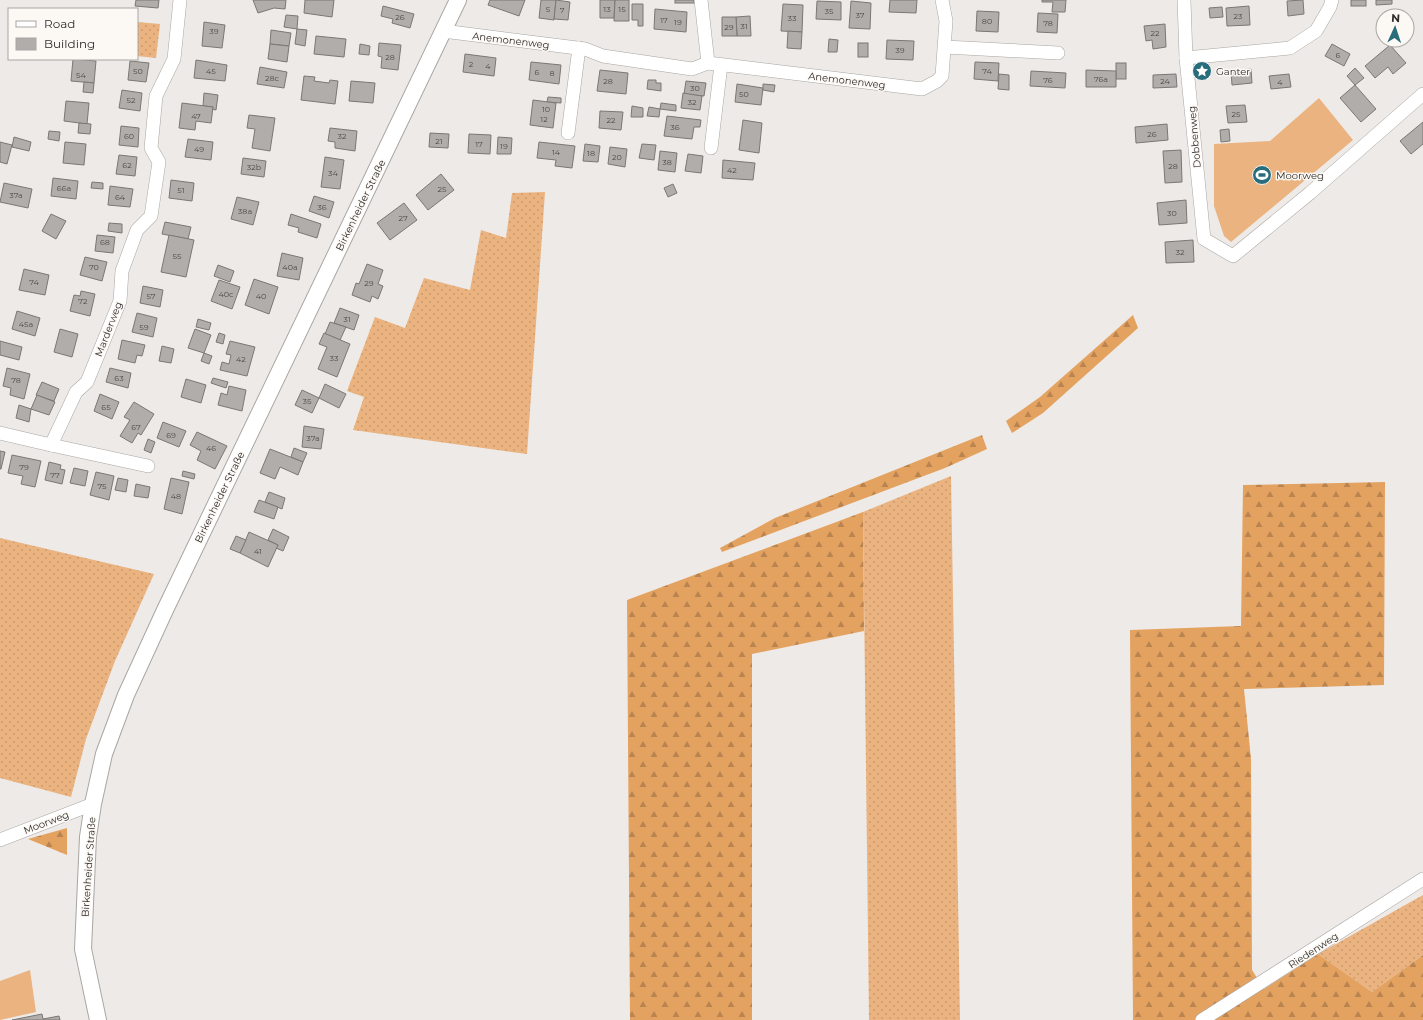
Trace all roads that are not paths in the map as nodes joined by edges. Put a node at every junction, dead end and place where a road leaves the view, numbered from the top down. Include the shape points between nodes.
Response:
1 (180, 0) edge
2 (458, 0) edge
3 (701, 0) edge
4 (942, 0) edge
5 (1184, 0) edge
6 (1332, 0) edge
7 (443, 31) junction
8 (579, 48) junction
9 (945, 48) junction
10 (1058, 53) dead end
11 (1186, 58) junction
12 (714, 64) junction
13 (1421, 97) edge
14 (568, 133) dead end
15 (712, 148) dead end
16 (0, 433) edge
17 (51, 445) junction
18 (148, 466) dead end
19 (93, 804) junction
20 (0, 840) edge
21 (1423, 879) edge
22 (98, 1020) edge
23 (1202, 1020) edge

1 - 17 street, Marderweg via 174,59 156,96 151,148 159,162 151,216 138,230 122,271 120,301 88,382 76,392
2 - 7 street, Birkenheider Straße
3 - 12 street
4 - 9 street, Anemonenweg via 946,21
5 - 11 street, Dobbenweg
6 - 11 street via 1316,31 1290,48
7 - 8 street, Anemonenweg
7 - 19 street, Birkenheider Straße via 126,695 104,754
8 - 12 street, Anemonenweg via 603,56 692,69
8 - 14 street
9 - 10 street
9 - 12 street, Anemonenweg via 942,76 922,88
11 - 13 street, Dobbenweg via 1204,238 1233,256
12 - 15 street
16 - 17 street
17 - 18 street
19 - 20 street, Moorweg
19 - 22 street, Birkenheider Straße via 87,851 83,949
21 - 23 street, Riedenweg

